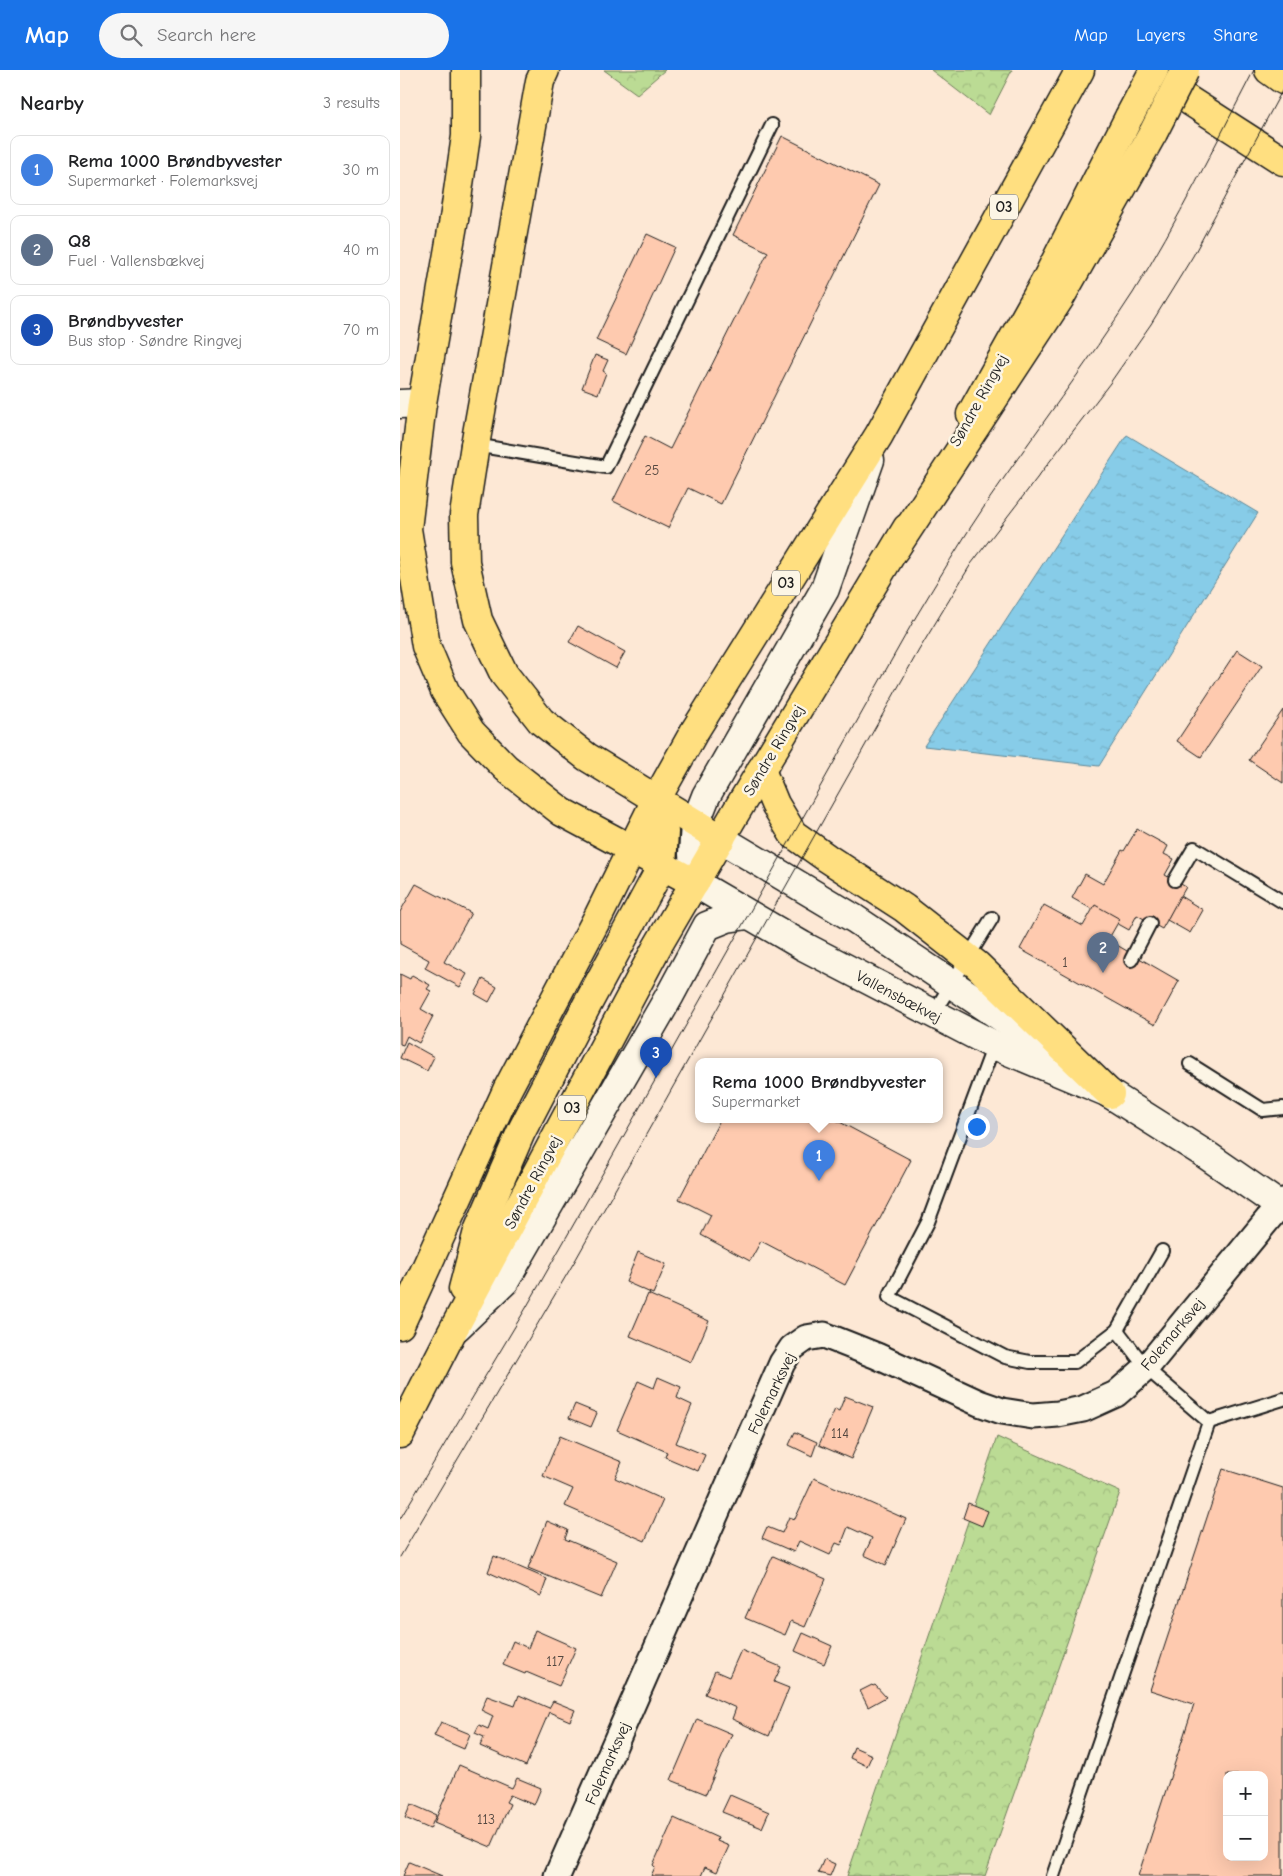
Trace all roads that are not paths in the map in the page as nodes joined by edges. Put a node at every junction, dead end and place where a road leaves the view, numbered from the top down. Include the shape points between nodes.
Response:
1 (466, 70) edge
2 (545, 70) edge
3 (1142, 70) edge
4 (1154, 70) edge
5 (1185, 70) edge
6 (1269, 70) edge
7 (1077, 75) edge
8 (1283, 80) edge
9 (772, 125) dead end
10 (1283, 161) edge
11 (411, 404) edge
12 (878, 435) junction
13 (475, 445) junction
14 (408, 448) edge
15 (895, 549) junction
16 (761, 770) junction
17 (656, 800) junction
18 (695, 824) junction
19 (721, 839) junction
20 (632, 850) junction
21 (662, 866) junction
22 (1175, 880) dead end
23 (695, 884) junction
24 (1283, 902) edge
25 (748, 915) junction
26 (992, 918) dead end
27 (1150, 923) dead end
28 (967, 958) junction
29 (1131, 960) dead end
30 (951, 984) junction
31 (933, 1014) junction
32 (994, 1045) junction
33 (1190, 1064) dead end
34 (1110, 1094) junction
35 (1283, 1108) edge
36 (1282, 1205) edge
37 (1162, 1251) dead end
38 (400, 1325) edge
39 (1117, 1330) junction
40 (451, 1334) junction
41 (1146, 1368) junction
42 (1283, 1399) edge
43 (1209, 1422) junction
44 (400, 1434) edge
45 (557, 1876) edge
46 (1053, 1876) edge

1 - 11 main road via 466,136 454,219
2 - 13 main road via 540,80
3 - 10 main road
4 - 15 main road, Søndre Ringvej / O3, bridge via 1046,280
5 - 15 main road, bridge via 1060,298
6 - 8 main road
7 - 12 main road, O3
9 - 13 lane via 606,467
11 - 14 main road
12 - 17 main road, O3 via 694,732
12 - 18 street via 825,589 706,796
13 - 17 main road via 464,514 465,562 478,620 504,674 541,721 587,757
14 - 20 main road via 407,529 426,646 445,691 471,732 506,768 562,812
15 - 16 main road, Søndre Ringvej / O3
16 - 19 main road, Søndre Ringvej / O3
16 - 28 main road via 775,804 793,834 904,908
17 - 18 main road
17 - 20 main road, O3
17 - 21 main road via 664,832
18 - 19 main road
18 - 23 street
19 - 23 main road, Søndre Ringvej / O3
19 - 30 street, Vallensbækvej via 848,915
20 - 21 main road
20 - 38 main road, O3 via 507,1090
21 - 23 main road
21 - 40 main road via 521,1132 478,1231
22 - 24 lane via 1194,848
23 - 25 street, Vallensbækvej
23 - 40 main road, Søndre Ringvej / O3 via 657,947
25 - 31 street, Vallensbækvej
25 - 40 street via 727,918 707,926 505,1280
26 - 28 lane
27 - 29 lane
28 - 30 lane
28 - 34 main road
30 - 31 lane
30 - 34 street, Vallensbækvej
31 - 32 street, Vallensbækvej
32 - 34 street, Vallensbækvej
32 - 39 lane via 928,1222 889,1297 1005,1357 1030,1362 1075,1362
33 - 35 lane via 1263,1110
34 - 36 street, Vallensbækvej
36 - 41 street, Folemarksvej
37 - 39 lane
39 - 41 lane
40 - 44 main road, Søndre Ringvej / O3
41 - 43 lane
41 - 45 street, Folemarksvej via 1116,1394 1100,1402 1083,1409 1033,1416 979,1403 824,1335 806,1338 792,1348 782,1363
42 - 43 lane
43 - 46 lane

